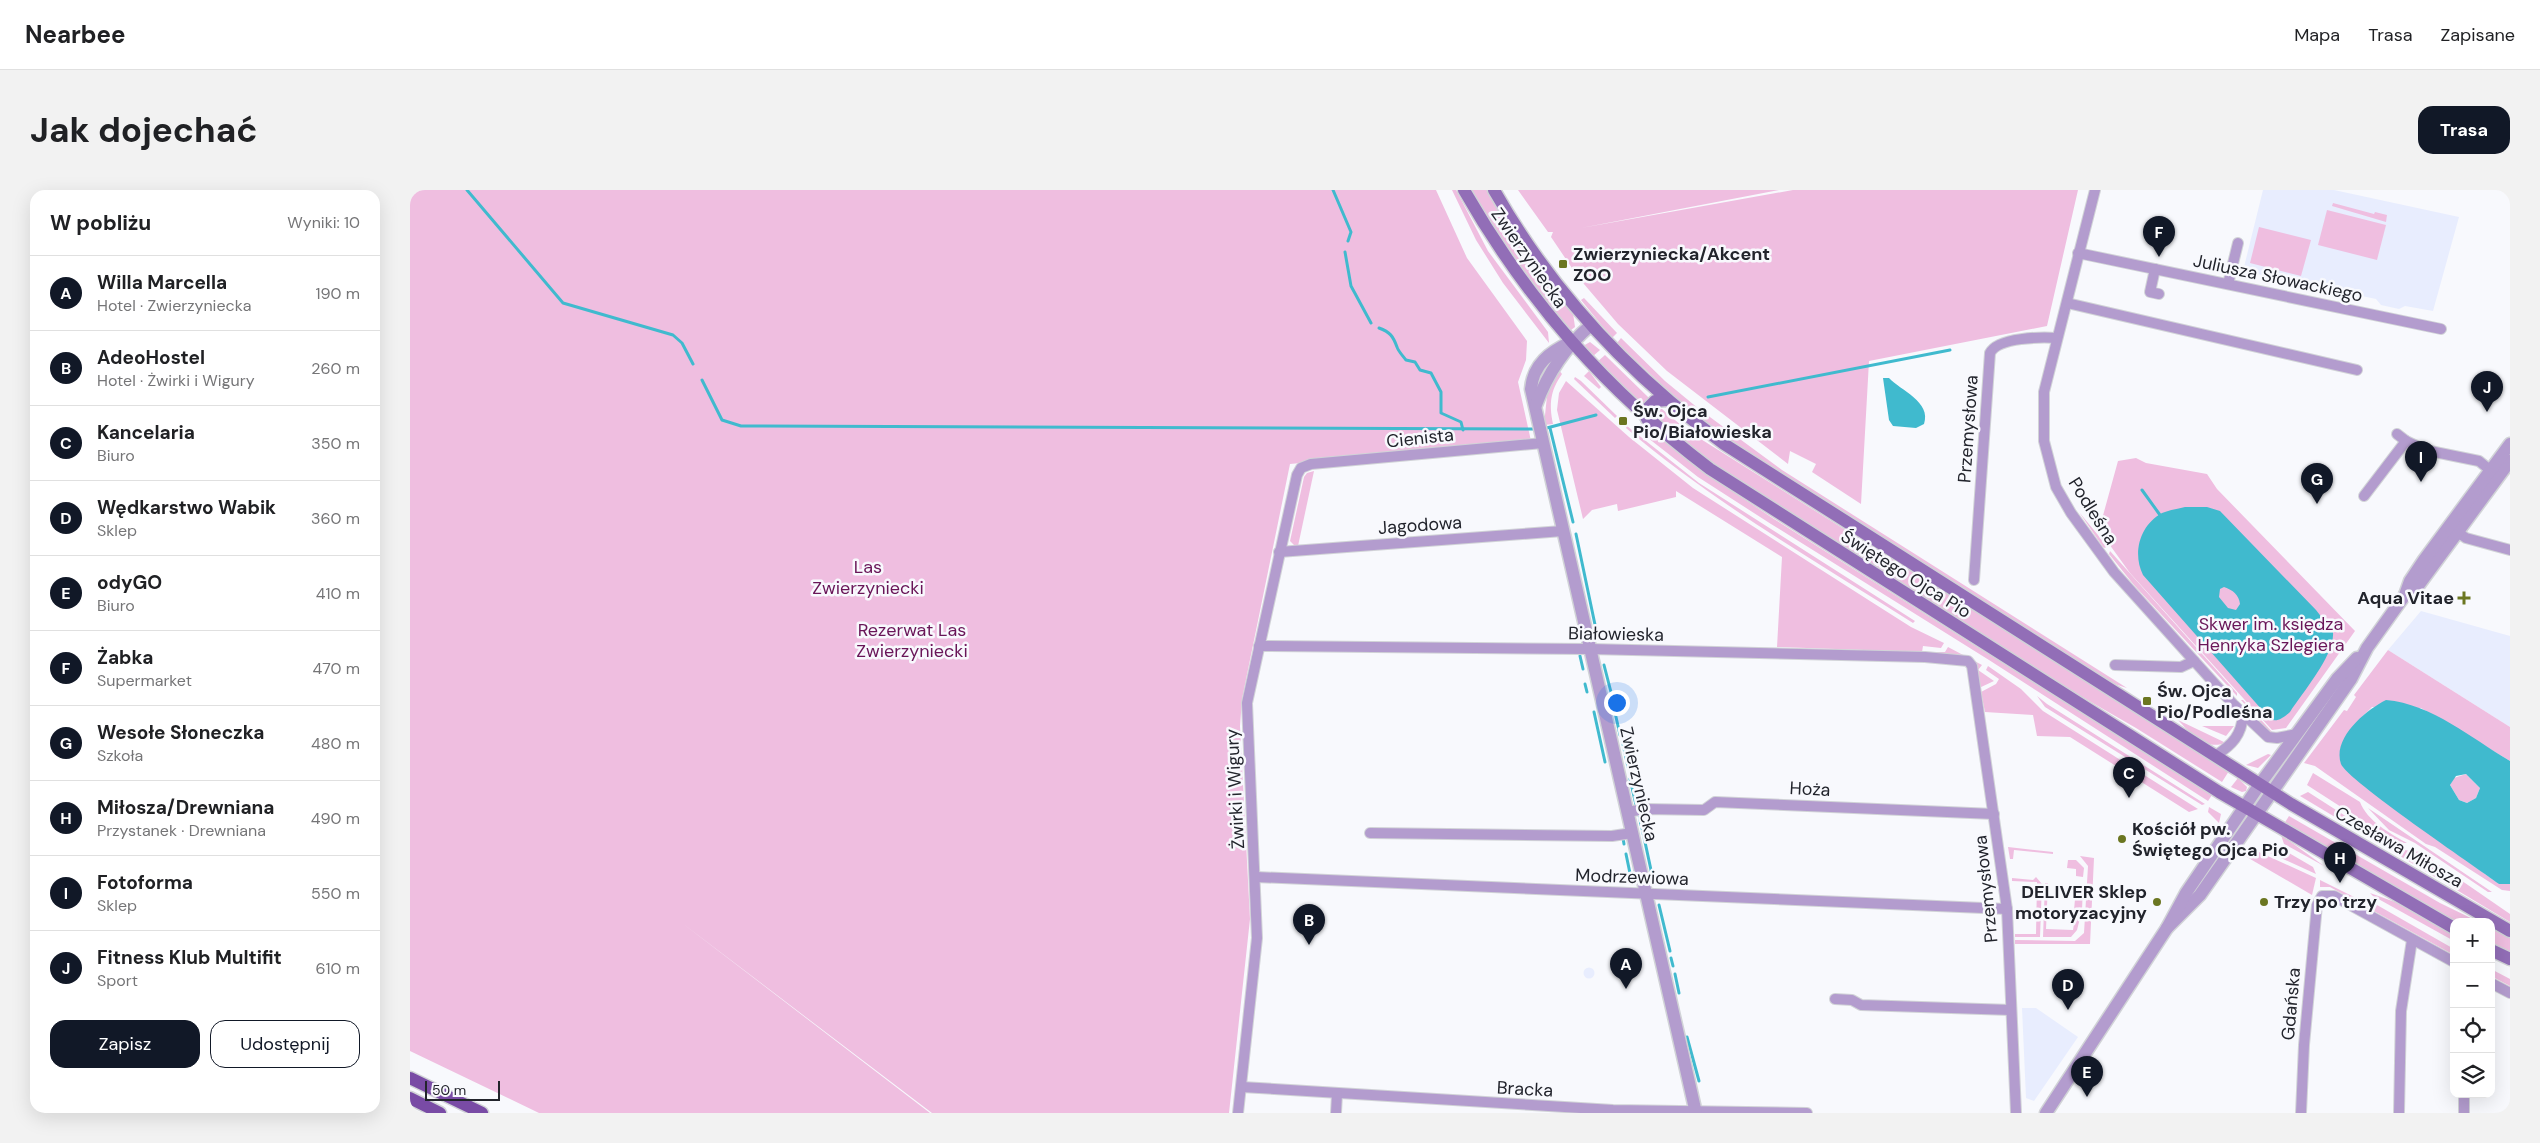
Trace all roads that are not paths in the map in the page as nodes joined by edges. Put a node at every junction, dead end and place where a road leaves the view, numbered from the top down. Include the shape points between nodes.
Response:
1 (1464, 190) edge
2 (1494, 190) edge
3 (2095, 190) edge
4 (2238, 243) dead end
5 (2078, 253) junction
6 (2155, 269) junction
7 (2228, 284) junction
8 (2159, 294) dead end
9 (2067, 303) junction
10 (1591, 324) junction
11 (2441, 329) dead end
12 (2058, 338) junction
13 (1571, 342) junction
14 (2357, 370) dead end
15 (1667, 400) junction
16 (1647, 418) junction
17 (1542, 440) junction
18 (2510, 447) edge
19 (2510, 461) edge
20 (1301, 468) joint
21 (2494, 474) junction
22 (2364, 496) dead end
23 (2454, 530) junction
24 (1563, 531) junction
25 (2510, 550) edge
26 (1279, 552) junction
27 (1974, 580) dead end
28 (1259, 646) junction
29 (2367, 648) junction
30 (1590, 649) junction
31 (2194, 661) junction
32 (1971, 662) joint
33 (2115, 665) dead end
34 (2243, 714) junction
35 (2297, 734) junction
36 (2215, 756) junction
37 (2265, 788) junction
38 (2244, 808) junction
39 (1627, 812) junction
40 (1994, 814) junction
41 (2256, 814) junction
42 (1370, 833) dead end
43 (1632, 833) junction
44 (1256, 877) junction
45 (1646, 894) junction
46 (2007, 909) junction
47 (2450, 926) edge
48 (2167, 928) junction
49 (2510, 931) edge
50 (2412, 940) junction
51 (2495, 952) edge
52 (2450, 960) edge
53 (2510, 960) edge
54 (2495, 985) edge
55 (2510, 993) edge
56 (1835, 999) dead end
57 (2011, 1010) junction
58 (410, 1078) edge
59 (1242, 1087) junction
60 (1337, 1094) junction
61 (410, 1098) edge
62 (2464, 1098) edge
63 (1613, 1112) edge
64 (1695, 1112) edge
65 (440, 1113) edge
66 (482, 1113) edge
67 (1238, 1113) edge
68 (1336, 1113) edge
69 (1807, 1113) edge
70 (2016, 1113) edge
71 (2046, 1113) edge
72 (2301, 1113) edge
73 (2399, 1113) edge
74 (2464, 1113) edge

1 - 13 main road, Zwierzyniecka via 1501,252
2 - 10 main road, Zwierzyniecka via 1540,262
3 - 5 street, Podleśna
4 - 7 street
5 - 6 street, Juliusza Słowackiego
5 - 9 street, Podleśna
6 - 7 street, Juliusza Słowackiego
6 - 8 street via 2150,292
7 - 11 street, Juliusza Słowackiego
9 - 12 street, Podleśna
9 - 14 street
10 - 13 street, Zwierzyniecka
10 - 15 main road, Świętego Ojca Pio
12 - 27 street, Przemysłowa via 2003,343 1990,353
12 - 31 street, Podleśna via 2044,392 2042,416 2044,441 2056,486 2108,565
13 - 16 main road, Świętego Ojca Pio
13 - 17 street, Zwierzyniecka via 1552,351 1536,371 1531,389
15 - 16 main road via 1651,404
15 - 36 main road, Świętego Ojca Pio via 1740,455
16 - 38 main road, Świętego Ojca Pio via 1710,469
17 - 20 street, Cienista via 1311,464
17 - 24 street, Zwierzyniecka
18 - 21 street
19 - 21 street
20 - 26 street, Żwirki i Wigury
21 - 22 street via 2479,461 2425,450 2401,437
21 - 23 street
23 - 25 street via 2466,538
23 - 29 street via 2410,581 2405,596
24 - 26 street, Jagodowa
24 - 30 street, Zwierzyniecka
26 - 28 street, Żwirki i Wigury
28 - 30 street, Białowieska
28 - 44 street, Żwirki i Wigury via 1247,703
29 - 35 street via 2337,679
29 - 37 street via 2351,679
30 - 32 street, Białowieska via 1963,658
30 - 39 street, Zwierzyniecka
31 - 33 street via 2181,667
31 - 34 street, Podleśna
32 - 40 street, Przemysłowa
34 - 35 street, Podleśna via 2268,737
34 - 36 street via 2236,739
35 - 37 street
36 - 37 main road, Świętego Ojca Pio
37 - 38 street
37 - 41 street
37 - 49 main road, Czesława Miłosza
38 - 41 main road, Świętego Ojca Pio
38 - 48 street via 2186,893
39 - 40 street, Hoża via 1645,809 1704,810 1715,802
39 - 43 street, Zwierzyniecka
40 - 46 street, Przemysłowa
41 - 47 main road
41 - 48 street via 2200,895
42 - 43 street via 1612,836
43 - 45 street, Zwierzyniecka
44 - 45 street, Modrzewiowa
44 - 59 street, Żwirki i Wigury via 1257,938
45 - 46 street, Modrzewiowa
45 - 64 street, Zwierzyniecka
46 - 57 street, Przemysłowa
48 - 71 street
50 - 52 street
50 - 72 street, Gdańska via 2330,894 2319,899 2304,1045
50 - 73 street via 2401,1011
51 - 53 main road
54 - 55 street
56 - 57 street via 1852,1000 1874,1009
57 - 70 street, Przemysłowa
58 - 66 main road
59 - 60 street, Bracka
59 - 67 street, Żwirki i Wigury
60 - 63 street, Bracka
60 - 68 street
61 - 65 main road
62 - 74 street
63 - 64 street, Bracka
64 - 69 street, Bracka

